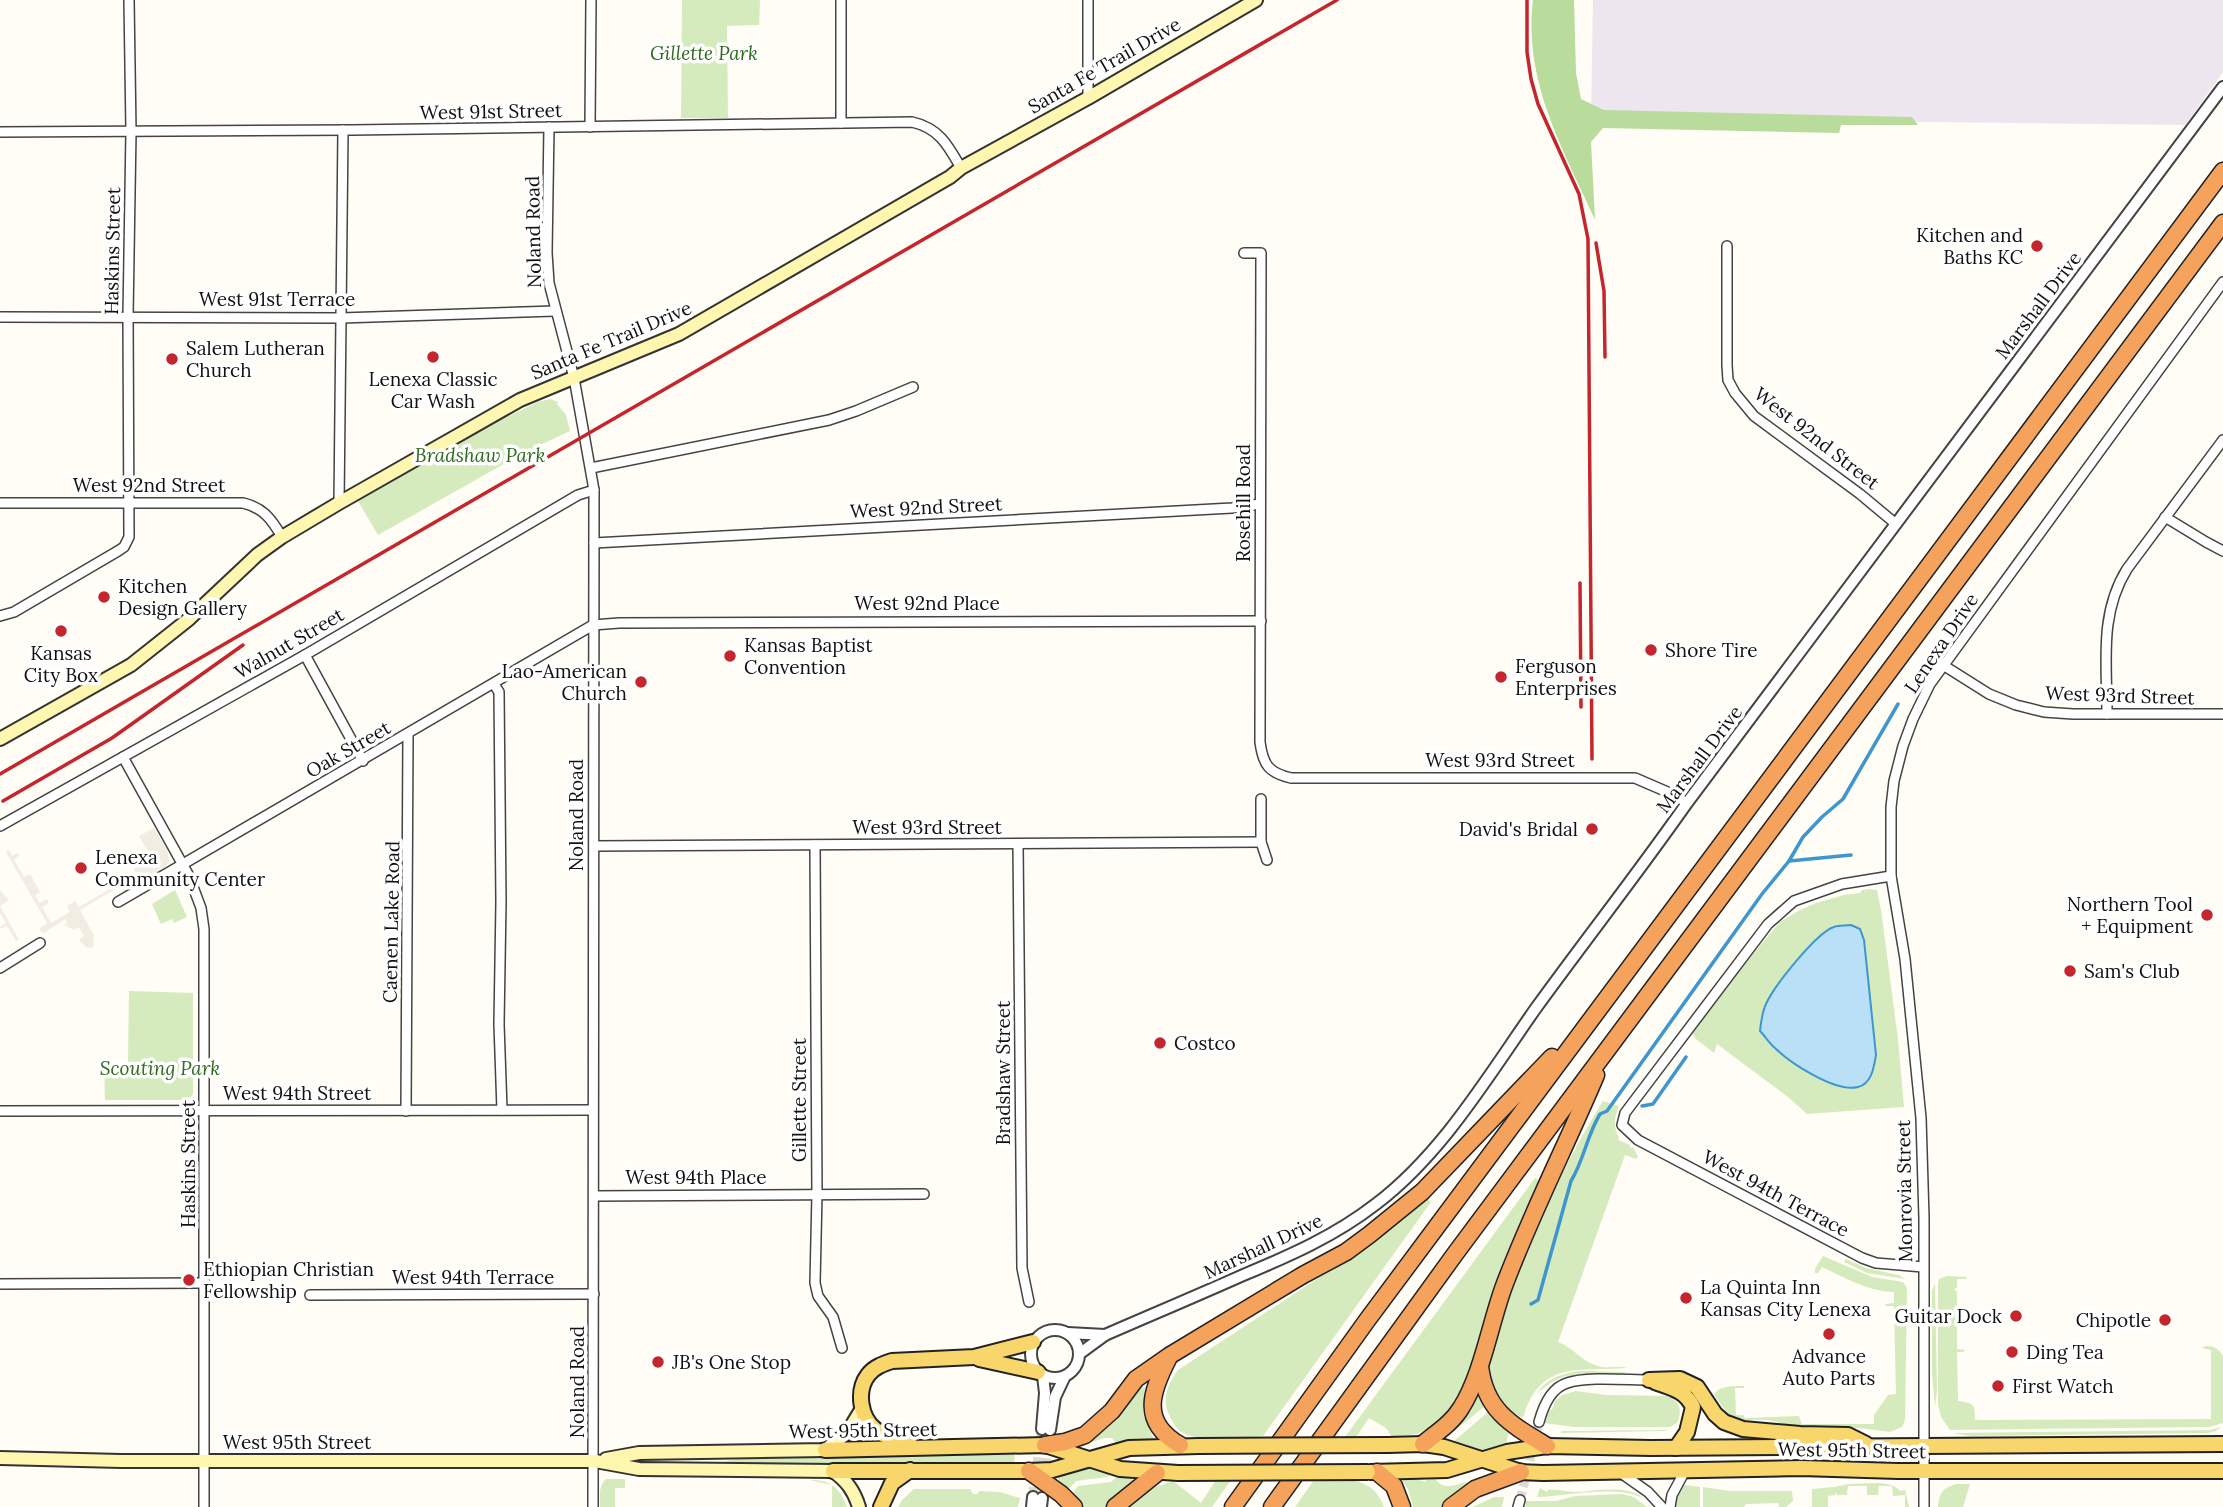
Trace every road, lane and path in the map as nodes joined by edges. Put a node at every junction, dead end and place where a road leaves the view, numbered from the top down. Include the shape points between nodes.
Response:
1 (129, 0) edge
2 (591, 0) edge
3 (841, 0) edge
4 (1088, 0) edge
5 (1256, 0) edge
6 (2223, 87) edge
7 (1088, 98) junction
8 (841, 123) junction
9 (549, 127) junction
10 (590, 127) junction
11 (343, 130) junction
12 (131, 131) junction
13 (0, 132) edge
14 (961, 168) junction
15 (2223, 171) edge
16 (2223, 223) edge
17 (1727, 246) dead end
18 (1244, 253) dead end
19 (2223, 282) edge
20 (555, 311) junction
21 (128, 316) junction
22 (0, 317) edge
23 (341, 318) junction
24 (574, 377) junction
25 (913, 387) dead end
26 (2223, 440) edge
27 (591, 468) junction
28 (594, 490) junction
29 (129, 502) junction
30 (0, 503) edge
31 (339, 503) junction
32 (1260, 504) junction
33 (2165, 517) junction
34 (1896, 524) junction
35 (282, 537) junction
36 (594, 542) junction
37 (2223, 551) edge
38 (0, 616) edge
39 (1261, 621) junction
40 (593, 625) junction
41 (304, 655) junction
42 (1943, 665) junction
43 (494, 684) junction
44 (2223, 714) edge
45 (2107, 715) junction
46 (408, 734) junction
47 (0, 739) edge
48 (123, 757) junction
49 (363, 761) junction
50 (1268, 768) joint
51 (1261, 799) dead end
52 (1687, 803) junction
53 (0, 826) edge
54 (1261, 842) junction
55 (1018, 844) junction
56 (815, 845) junction
57 (594, 846) junction
58 (1267, 860) dead end
59 (183, 863) junction
60 (1891, 876) junction
61 (118, 902) dead end
62 (40, 943) dead end
63 (0, 968) edge
64 (1604, 1001) junction
65 (1605, 1053) junction
66 (205, 1110) junction
67 (502, 1110) junction
68 (593, 1110) junction
69 (0, 1111) edge
70 (406, 1111) junction
71 (817, 1194) junction
72 (924, 1194) dead end
73 (594, 1196) junction
74 (1923, 1268) junction
75 (205, 1283) junction
76 (0, 1284) edge
77 (594, 1294) junction
78 (310, 1295) dead end
79 (1029, 1302) dead end
80 (1068, 1333) junction
81 (1105, 1335) junction
82 (1033, 1342) junction
83 (842, 1348) dead end
84 (1079, 1353) junction
85 (1169, 1356) junction
86 (974, 1357) junction
87 (1479, 1364) junction
88 (1040, 1374) junction
89 (1065, 1376) junction
90 (1650, 1380) junction
91 (861, 1410) junction
92 (1539, 1422) tunnel mouth
93 (1046, 1435) junction
94 (1423, 1444) junction
95 (2223, 1444) edge
96 (1924, 1445) junction
97 (1180, 1446) junction
98 (1547, 1446) junction
99 (1870, 1446) junction
100 (1676, 1448) junction
101 (919, 1449) junction
102 (825, 1450) junction
103 (0, 1458) edge
104 (1089, 1459) junction
105 (1482, 1460) junction
106 (595, 1461) junction
107 (205, 1462) junction
108 (1686, 1469) junction
109 (910, 1470) junction
110 (833, 1471) junction
111 (1029, 1471) junction
112 (1616, 1471) junction
113 (1924, 1471) junction
114 (2220, 1471) edge
115 (1157, 1472) junction
116 (1373, 1472) junction
117 (1521, 1472) junction
118 (204, 1507) edge
119 (593, 1507) edge
120 (859, 1507) edge
121 (881, 1507) edge
122 (1074, 1507) edge
123 (1115, 1507) edge
124 (1233, 1507) edge
125 (1272, 1507) edge
126 (1402, 1507) edge
127 (1451, 1507) edge
128 (1662, 1507) edge
129 (1670, 1507) edge
130 (1924, 1507) edge

1 - 12 street, Haskins Street
2 - 10 street
3 - 8 street
4 - 7 street
5 - 7 main road, Santa Fe Trail Drive
6 - 34 street, Marshall Drive
7 - 14 main road, Santa Fe Trail Drive
8 - 10 street, West 91st Street
8 - 14 street, West 91st Street via 924,125 946,141
9 - 10 street, West 91st Street
9 - 11 street, West 91st Street
9 - 20 street, Noland Road via 547,253
11 - 12 street, West 91st Street
11 - 23 street
12 - 13 street, West 91st Street
12 - 21 street, Haskins Street
14 - 24 main road, Santa Fe Trail Drive via 700,323
15 - 64 highway
16 - 65 highway
17 - 34 street, West 92nd Street via 1727,365 1735,393 1754,416
18 - 32 street, Rosehill Road via 1261,253
19 - 42 street, Lenexa Drive
20 - 23 street, West 91st Terrace
20 - 24 street, Noland Road
21 - 22 street, West 91st Terrace
21 - 23 street, West 91st Terrace
21 - 29 street, Haskins Street
23 - 31 street
24 - 27 street, Noland Road
24 - 31 main road, Santa Fe Trail Drive via 520,400
25 - 27 street via 829,420
26 - 33 street
27 - 28 street, Noland Road
28 - 36 street, Noland Road
28 - 41 street, Walnut Street via 578,495
29 - 30 street, West 92nd Street
29 - 35 street, West 92nd Street via 243,503 264,511
29 - 38 street, Haskins Street via 130,529 124,547
31 - 35 main road, Santa Fe Trail Drive
32 - 36 street, West 92nd Street
32 - 39 street, Rosehill Road
33 - 37 street
33 - 45 street via 2111,600
34 - 52 street, Marshall Drive
35 - 47 main road, Santa Fe Trail Drive via 131,665
36 - 40 street, Noland Road
39 - 40 street, West 92nd Place
39 - 50 street, Rosehill Road via 1260,742
40 - 43 street, Oak Street
40 - 57 street, Noland Road
41 - 48 street, Walnut Street
41 - 49 street
42 - 45 street, West 93rd Street via 2016,705 2044,712
42 - 60 street, Lenexa Drive via 1913,719 1894,781
43 - 46 street, Oak Street
43 - 67 street via 499,692
44 - 45 street, West 93rd Street
46 - 49 street, Oak Street
46 - 70 street, Caenen Lake Road
48 - 53 street, Walnut Street
48 - 59 street, Haskins Street
49 - 59 street, Oak Street
50 - 52 street, West 93rd Street via 1291,778 1634,778
51 - 54 street
52 - 81 street, Marshall Drive via 1503,1058 1407,1177 1377,1204 1310,1247
54 - 55 street, West 93rd Street
54 - 58 street
55 - 56 street, West 93rd Street
55 - 79 street, Bradshaw Street via 1022,1268
56 - 57 street, West 93rd Street
56 - 71 street, Gillette Street
57 - 68 street, Noland Road
59 - 61 street, Oak Street
59 - 66 street, Haskins Street via 201,908 204,929
60 - 74 street, Monrovia Street via 1919,1094
60 - 74 street, West 94th Terrace via 1842,884 1794,901 1768,923 1625,1113 1622,1125 1638,1140 1862,1258
62 - 63 street
64 - 85 highway via 1461,1154 1401,1211 1346,1252
64 - 124 highway
65 - 87 highway via 1516,1254
65 - 125 highway
66 - 69 street, West 94th Street
66 - 70 street, West 94th Street
66 - 75 street, Haskins Street
67 - 68 street, West 94th Street
67 - 70 street, West 94th Street
68 - 73 street, Noland Road
71 - 72 street, West 94th Place
71 - 73 street, West 94th Place
71 - 83 street, Gillette Street via 815,1283 833,1317
73 - 77 street, Noland Road
74 - 96 street, Monrovia Street
75 - 76 street
75 - 107 street, Haskins Street
77 - 78 street, West 94th Terrace
77 - 106 street, Noland Road
80 - 81 street, Marshall Drive
80 - 82 street via 1052,1329
80 - 84 street
81 - 84 street, Marshall Drive
82 - 86 main road
82 - 88 street via 1030,1358
84 - 89 street via 1075,1367
85 - 93 highway via 1136,1379 1091,1431 1065,1442
85 - 97 highway via 1154,1386 1153,1408 1161,1429
86 - 88 main road
86 - 91 main road via 879,1365 863,1386
87 - 94 highway via 1463,1406
87 - 98 highway via 1485,1391 1502,1416
88 - 89 street
88 - 93 street
89 - 93 street
90 - 92 street via 1565,1383 1543,1407
90 - 99 main road via 1680,1378 1697,1387 1724,1423 1743,1429 1848,1435
90 - 100 main road via 1680,1391 1693,1407
91 - 101 main road via 875,1430
91 - 102 main road via 847,1433
93 - 101 main road, West 95th Street
93 - 104 main road, West 95th Street
94 - 97 main road, West 95th Street, bridge
94 - 105 main road, West 95th Street
95 - 96 main road, West 95th Street
96 - 99 main road, West 95th Street
96 - 113 street, Monrovia Street
97 - 104 main road, West 95th Street via 1129,1448
98 - 100 main road, West 95th Street
98 - 105 main road, West 95th Street
99 - 100 main road, West 95th Street
101 - 102 main road, West 95th Street
102 - 106 main road, West 95th Street via 639,1453
103 - 107 main road, West 95th Street
104 - 111 main road, West 95th Street via 1052,1470
104 - 115 main road, West 95th Street via 1120,1469
105 - 116 main road, West 95th Street via 1447,1470
105 - 117 main road, West 95th Street
106 - 107 main road, West 95th Street
106 - 110 main road, West 95th Street via 639,1469
106 - 119 street, Noland Road
107 - 118 street, Haskins Street
108 - 112 main road, West 95th Street
108 - 113 main road, West 95th Street
108 - 129 street
109 - 110 main road, West 95th Street
109 - 111 main road, West 95th Street
109 - 121 main road via 892,1483
110 - 120 main road via 855,1493
111 - 122 highway
112 - 117 main road, West 95th Street
112 - 128 street
113 - 114 main road, West 95th Street
113 - 130 street, Monrovia Street
115 - 116 main road, West 95th Street, bridge
115 - 123 highway
116 - 126 highway via 1394,1486
117 - 127 highway via 1475,1489

